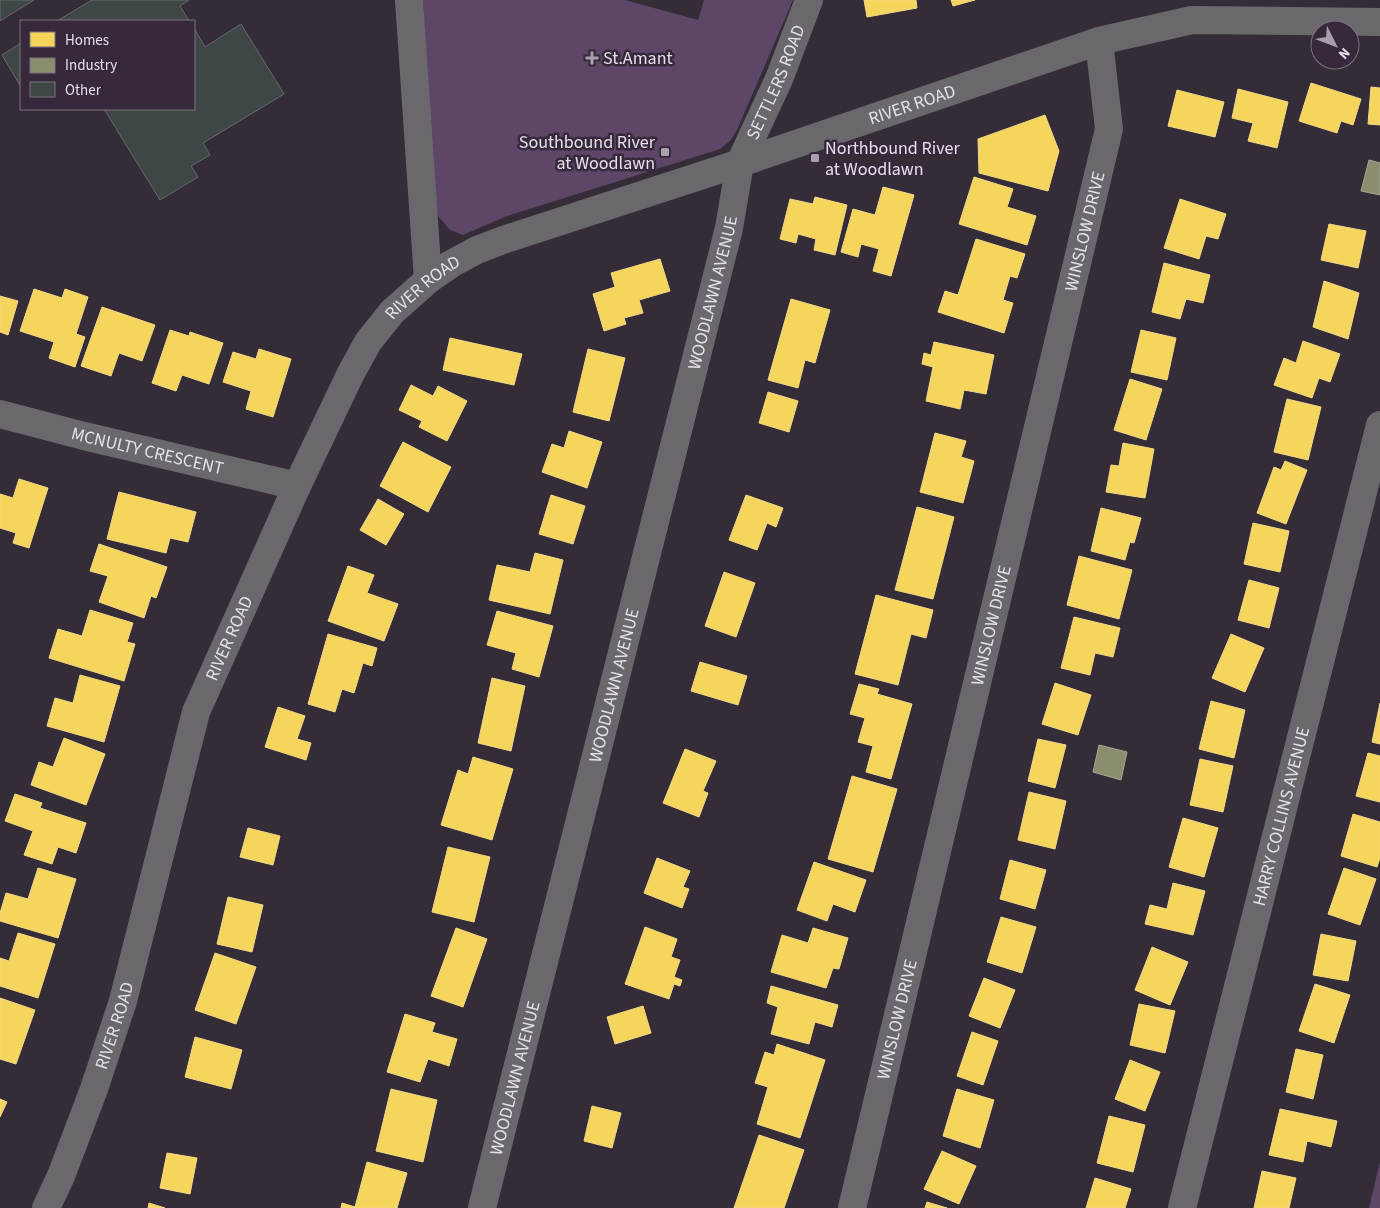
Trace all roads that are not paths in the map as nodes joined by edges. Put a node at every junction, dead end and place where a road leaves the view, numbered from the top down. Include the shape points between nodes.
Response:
1 (409, 0) edge
2 (810, 0) edge
3 (1380, 22) edge
4 (1098, 41) junction
5 (740, 163) junction
6 (428, 280) junction
7 (0, 414) edge
8 (1380, 425) edge
9 (297, 486) junction
10 (46, 1208) edge
11 (482, 1208) edge
12 (852, 1208) edge
13 (1182, 1208) edge

1 - 6 street
2 - 5 street, SETTLERS ROAD via 779,79
3 - 4 street, RIVER ROAD via 1192,20
4 - 5 street, RIVER ROAD
4 - 12 street, WINSLOW DRIVE via 1109,129
5 - 6 street, RIVER ROAD via 503,240 477,250
5 - 11 street, WOODLAWN AVENUE via 729,228
6 - 9 street, RIVER ROAD via 392,312 368,342
7 - 9 street, MCNULTY CRESCENT
8 - 13 street, HARRY COLLINS AVENUE
9 - 10 street, RIVER ROAD via 196,712 123,1001 91,1098

